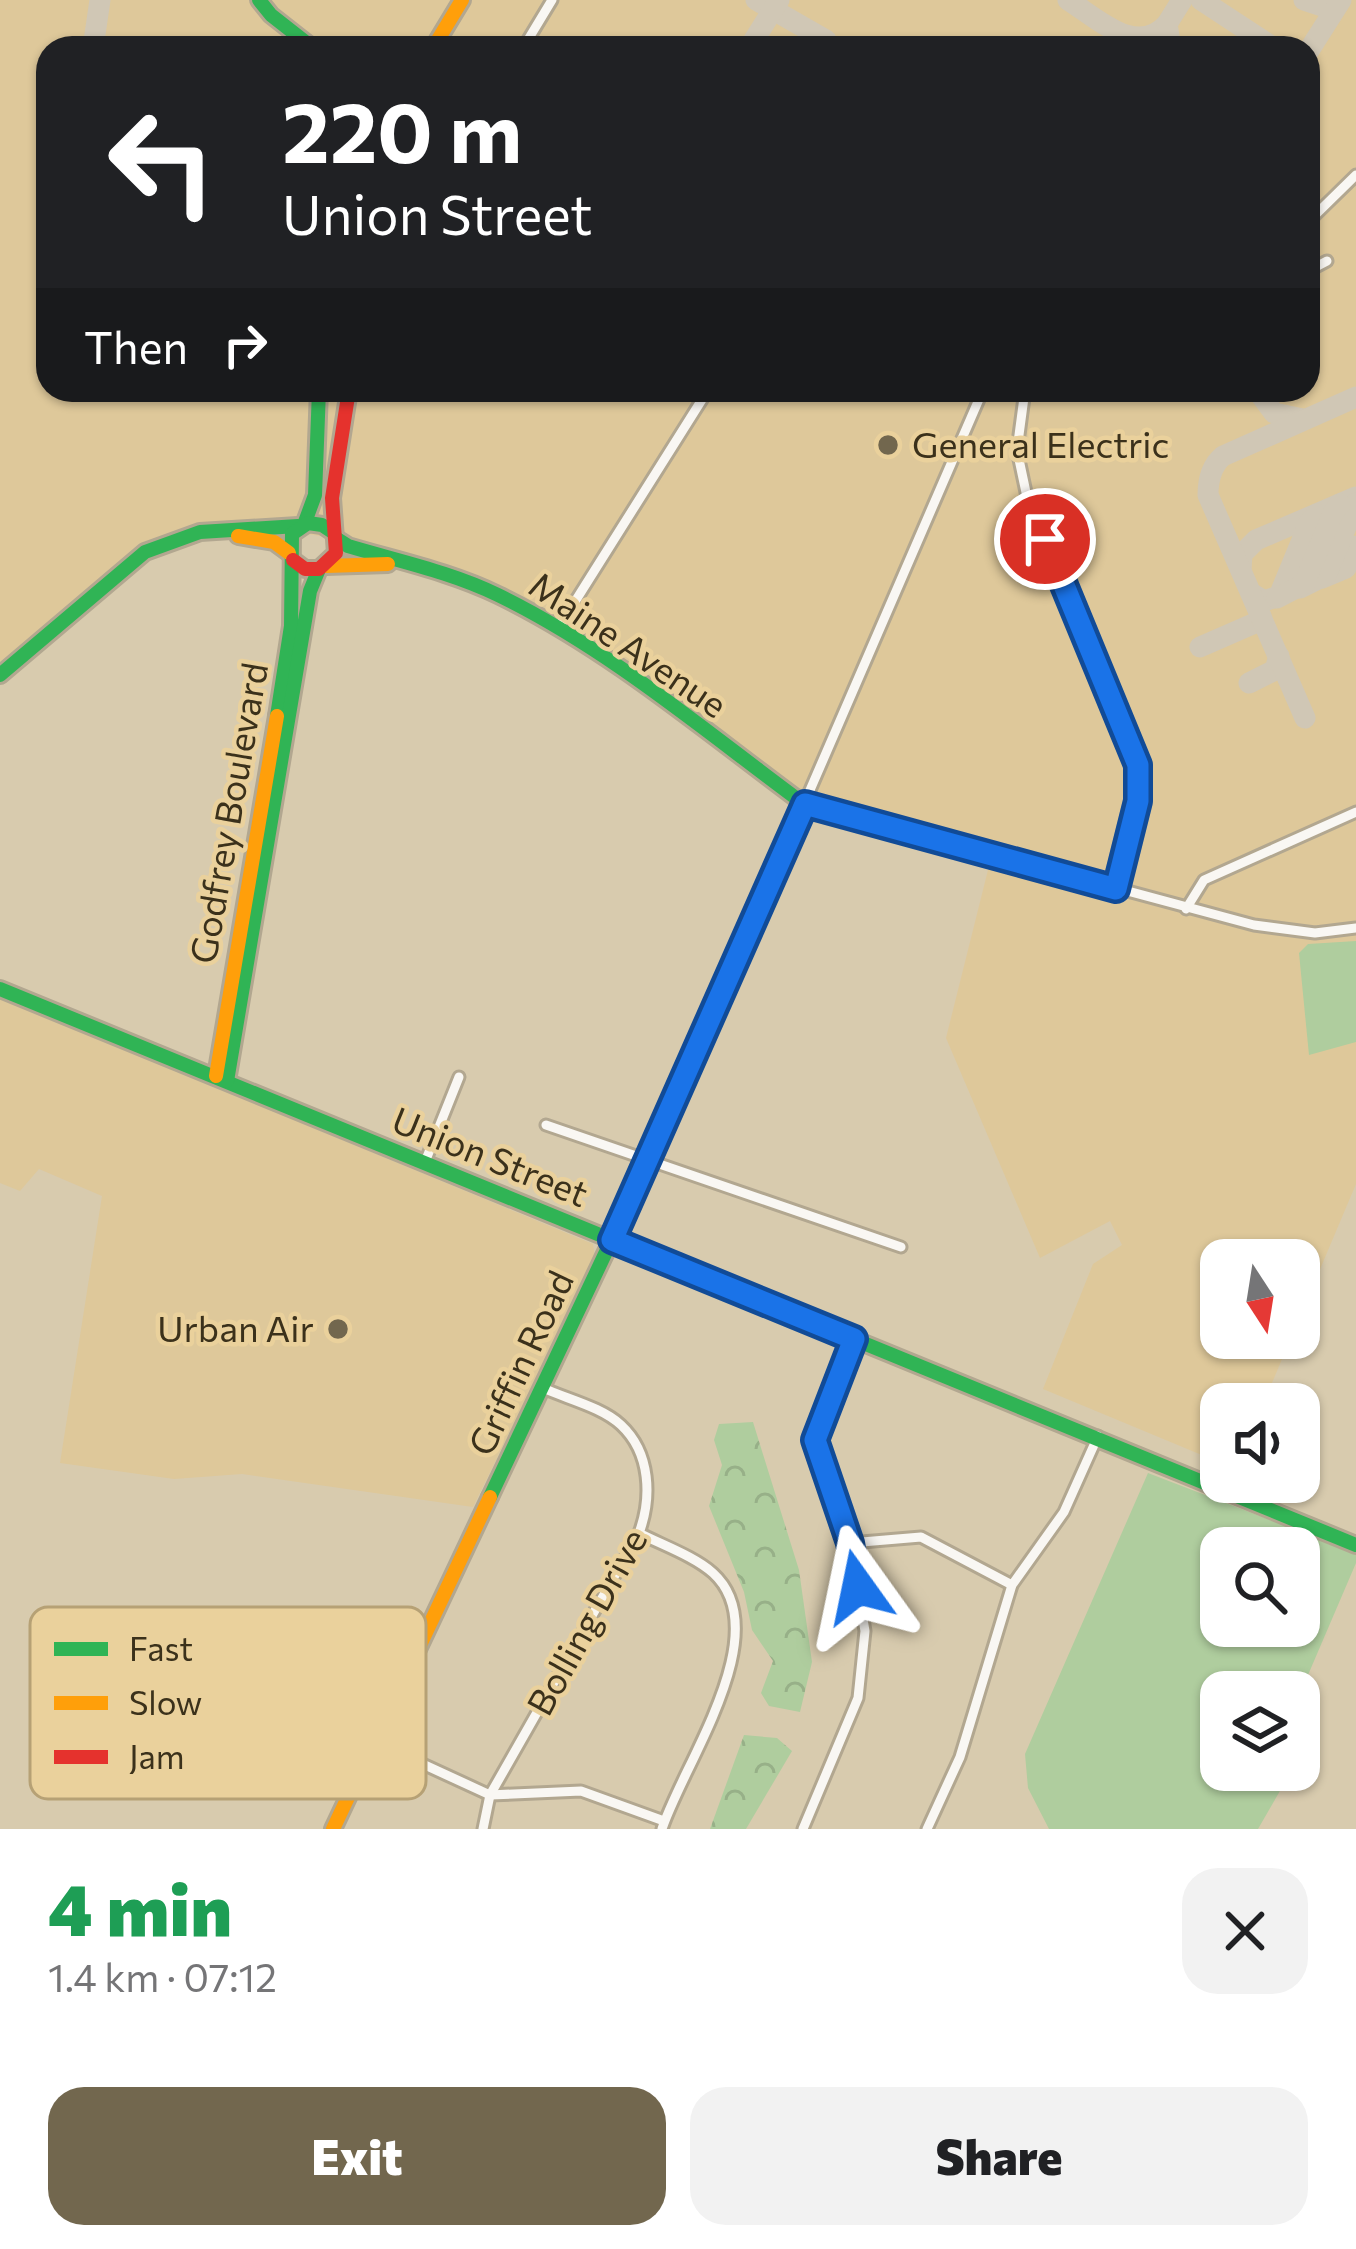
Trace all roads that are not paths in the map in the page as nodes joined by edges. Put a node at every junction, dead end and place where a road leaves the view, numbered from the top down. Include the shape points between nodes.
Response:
1 (259, 0) edge
2 (462, 0) edge
3 (552, 0) edge
4 (298, 36) edge
5 (440, 36) edge
6 (530, 36) edge
7 (1356, 176) edge
8 (1320, 210) edge
9 (1327, 261) dead end
10 (1320, 265) edge
11 (319, 402) edge
12 (347, 402) edge
13 (700, 402) edge
14 (977, 402) edge
15 (1023, 402) edge
16 (302, 524) junction
17 (196, 533) junction
18 (335, 536) junction
19 (291, 557) junction
20 (405, 562) junction
21 (323, 568) junction
22 (559, 627) junction
23 (0, 675) edge
24 (805, 804) junction
25 (1356, 812) edge
26 (1116, 889) junction
27 (1186, 908) junction
28 (1356, 928) edge
29 (0, 989) edge
30 (459, 1077) dead end
31 (222, 1078) junction
32 (546, 1125) dead end
33 (650, 1159) junction
34 (425, 1162) junction
35 (612, 1240) junction
36 (902, 1246) dead end
37 (854, 1339) junction
38 (543, 1388) junction
39 (1098, 1436) junction
40 (639, 1533) junction
41 (850, 1543) junction
42 (1356, 1546) edge
43 (1012, 1586) junction
44 (426, 1633) edge
45 (426, 1766) edge
46 (490, 1795) junction
47 (347, 1799) edge
48 (663, 1825) edge
49 (333, 1829) edge
50 (483, 1829) edge
51 (803, 1829) edge
52 (926, 1829) edge

1 - 4 street
2 - 5 street
3 - 6 street
7 - 8 street
9 - 10 street
11 - 16 street via 315,495
12 - 18 street via 332,498
13 - 22 street
14 - 24 street, Griffin Road
15 - 26 street via 1017,450 1027,496 1138,765 1138,801
16 - 17 street
16 - 18 street via 324,524
16 - 19 street via 290,538
17 - 19 street via 260,539
17 - 23 street via 134,561
18 - 20 street, Maine Avenue
18 - 21 street via 336,553
19 - 21 street
19 - 31 street, Godfrey Boulevard via 287,659
20 - 21 street, Maine Avenue
20 - 22 street, Maine Avenue via 494,593
21 - 31 street, Godfrey Boulevard via 310,591
22 - 24 street, Maine Avenue
24 - 26 street
24 - 33 street, Griffin Road
25 - 27 street via 1204,880
26 - 27 street
27 - 28 street via 1315,933
29 - 31 street, Union Street
30 - 34 street
31 - 34 street, Union Street
32 - 33 street
33 - 35 street, Griffin Road
33 - 36 street
34 - 35 street, Union Street
35 - 37 street, Union Street
35 - 38 street, Griffin Road
37 - 39 street, Union Street
37 - 41 street via 815,1440
38 - 40 street, Bolling Drive via 623,1426 648,1478
38 - 44 street, Griffin Road
39 - 42 street, Union Street
39 - 43 street via 1064,1512
40 - 46 street, Bolling Drive
40 - 48 street via 714,1573 733,1605 738,1636
41 - 43 street via 921,1537
41 - 51 street via 866,1631 858,1698
43 - 52 street via 960,1757
45 - 46 street
46 - 48 street via 581,1791
46 - 50 street, Bolling Drive
47 - 49 street, Griffin Road

